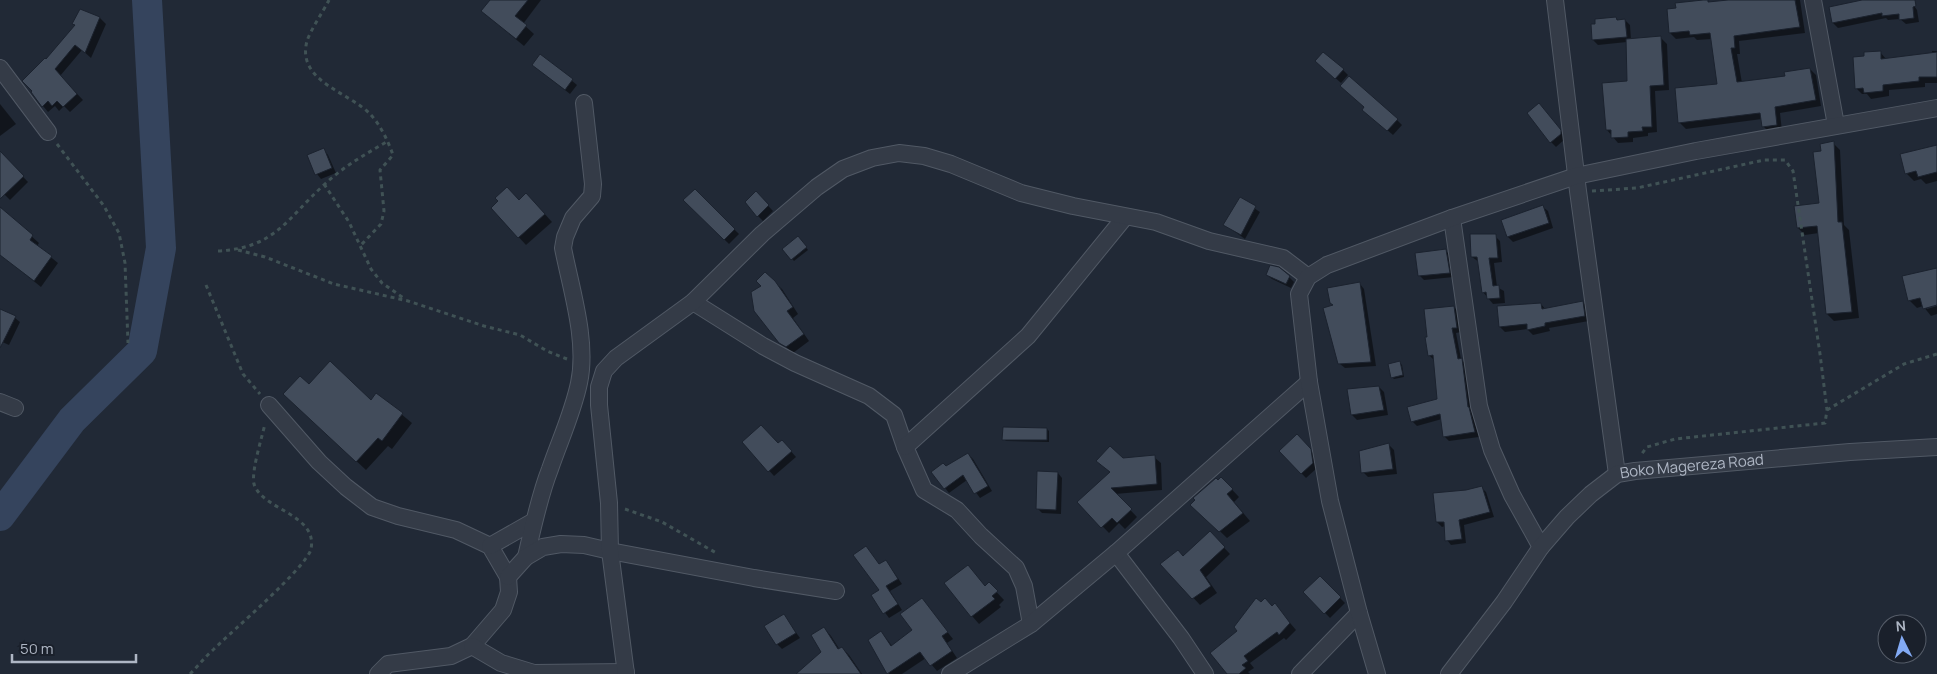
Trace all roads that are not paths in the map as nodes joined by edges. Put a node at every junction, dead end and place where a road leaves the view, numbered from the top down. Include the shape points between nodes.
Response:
1 (1555, 0) edge
2 (1813, 0) edge
3 (0, 68) edge
4 (584, 103) dead end
5 (1937, 108) edge
6 (1836, 125) junction
7 (48, 132) road end
8 (1577, 183) junction
9 (1125, 217) junction
10 (1452, 218) junction
11 (1308, 278) junction
12 (693, 302) junction
13 (1309, 382) junction
14 (0, 402) edge
15 (269, 405) road end
16 (15, 408) dead end
17 (905, 447) junction
18 (1937, 447) edge
19 (1617, 474) junction
20 (534, 521) junction
21 (490, 546) junction
22 (1541, 548) junction
23 (610, 551) junction
24 (1116, 552) junction
25 (526, 557) junction
26 (508, 577) junction
27 (836, 591) dead end
28 (1359, 613) junction
29 (1031, 624) junction
30 (472, 646) junction
31 (626, 673) edge
32 (378, 674) edge
33 (950, 674) edge
34 (1205, 674) edge
35 (1300, 674) edge
36 (1377, 674) edge
37 (1449, 674) edge

1 - 8 street
2 - 6 street
3 - 7 street
4 - 20 street via 592,196 573,218 563,248 580,335 579,383
5 - 6 street
6 - 8 street via 1696,150
8 - 10 street
8 - 19 street
9 - 11 street via 1156,222 1209,241 1283,258
9 - 12 street via 1021,193 924,156 899,153 872,158 843,169 817,187 762,234
9 - 17 street via 1028,336
10 - 11 street via 1327,265
10 - 22 street via 1480,406 1492,450
11 - 13 street via 1299,294
12 - 17 street via 762,346 869,396 894,415
12 - 23 street via 616,358 604,371 598,405 609,503
13 - 24 street
13 - 28 street via 1330,501
14 - 16 street
15 - 21 street via 319,462 372,507 456,530
17 - 29 street via 924,490 957,510 1016,568 1024,586
18 - 19 street, Boko Magereza Road
19 - 22 street, Boko Magereza Road via 1591,494
20 - 21 street
20 - 25 street
21 - 26 street
22 - 37 street, Boko Magereza Road
23 - 25 street via 561,544 543,547
23 - 27 street
23 - 31 street
24 - 29 street
24 - 34 street
25 - 26 street
26 - 30 street via 509,592 503,610
28 - 35 street
28 - 36 street
29 - 33 street
30 - 31 street via 501,663 534,673
30 - 32 street via 451,656 388,664

